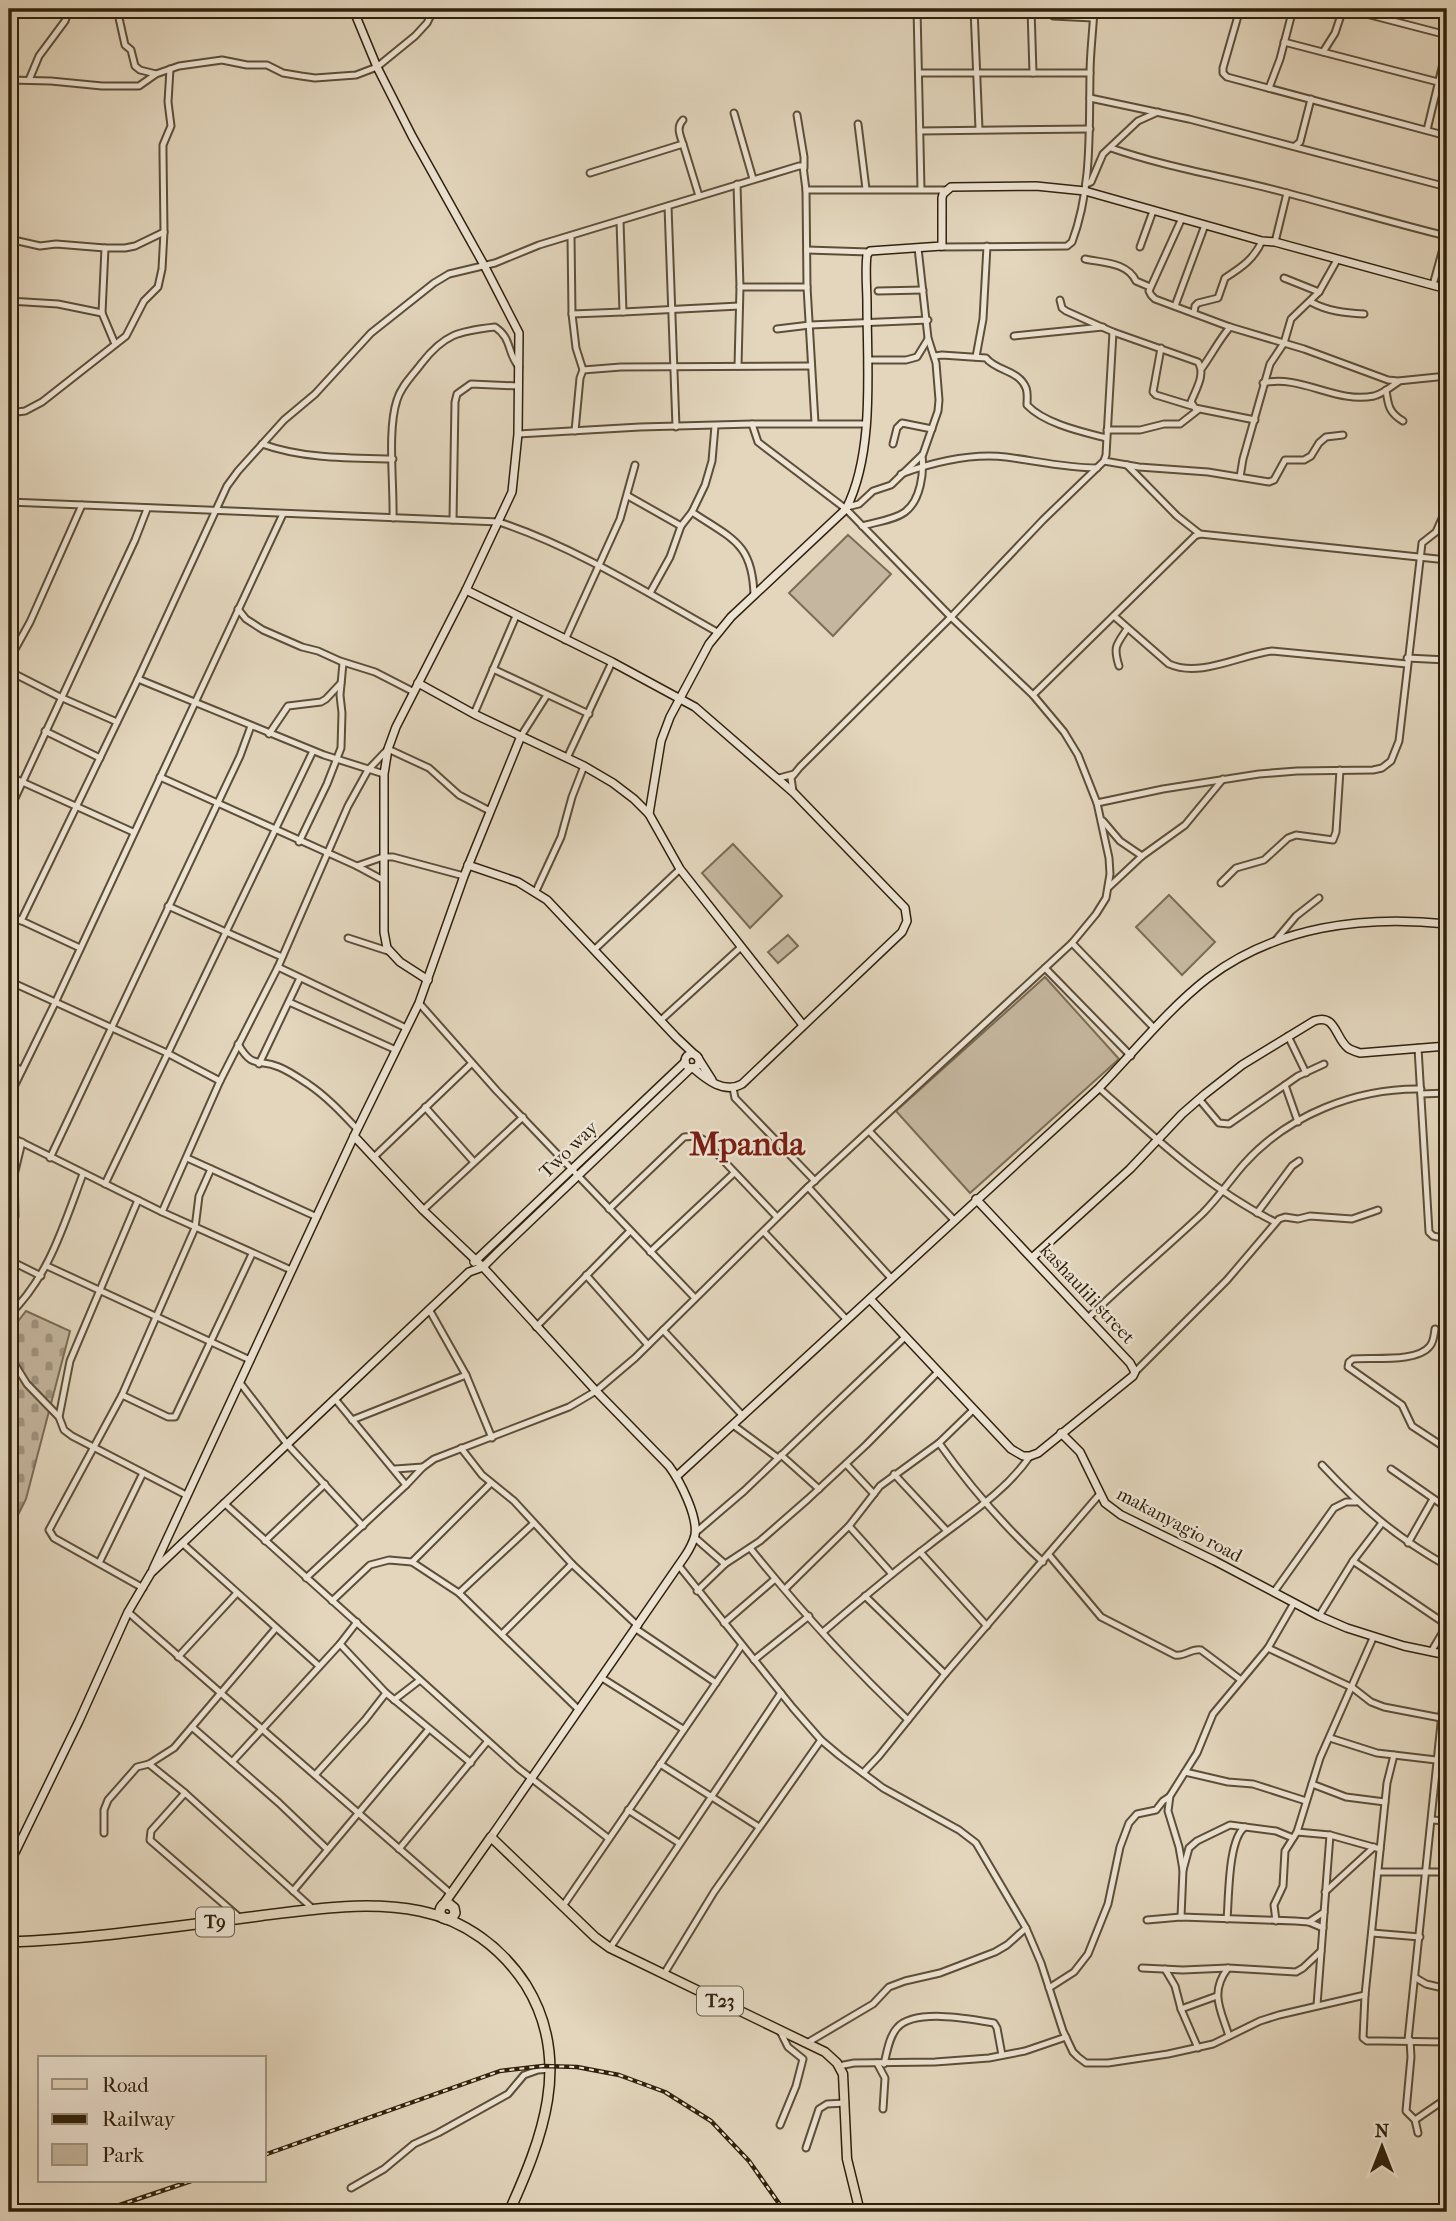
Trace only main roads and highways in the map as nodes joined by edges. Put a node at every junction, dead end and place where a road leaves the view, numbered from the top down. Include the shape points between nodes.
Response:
1 (453, 1890) junction
2 (442, 1906) junction
3 (454, 1909) junction
4 (421, 1911) junction
5 (445, 1919) junction
6 (469, 1928) junction
7 (9, 1942) edge
8 (509, 2212) edge
9 (860, 2212) edge

1 - 2 main road
1 - 3 main road
1 - 9 main road, T23 via 491,1837 610,1948 825,2052 843,2074 847,2159
2 - 3 highway, T9 via 449,1904
2 - 4 highway, T9
2 - 5 highway
3 - 5 highway via 452,1917
3 - 6 highway, T9
4 - 5 highway, T9
4 - 7 highway, T9 via 367,1906
5 - 6 highway, T9
6 - 8 highway, T9 via 507,1960 531,1994 551,2069 542,2131

